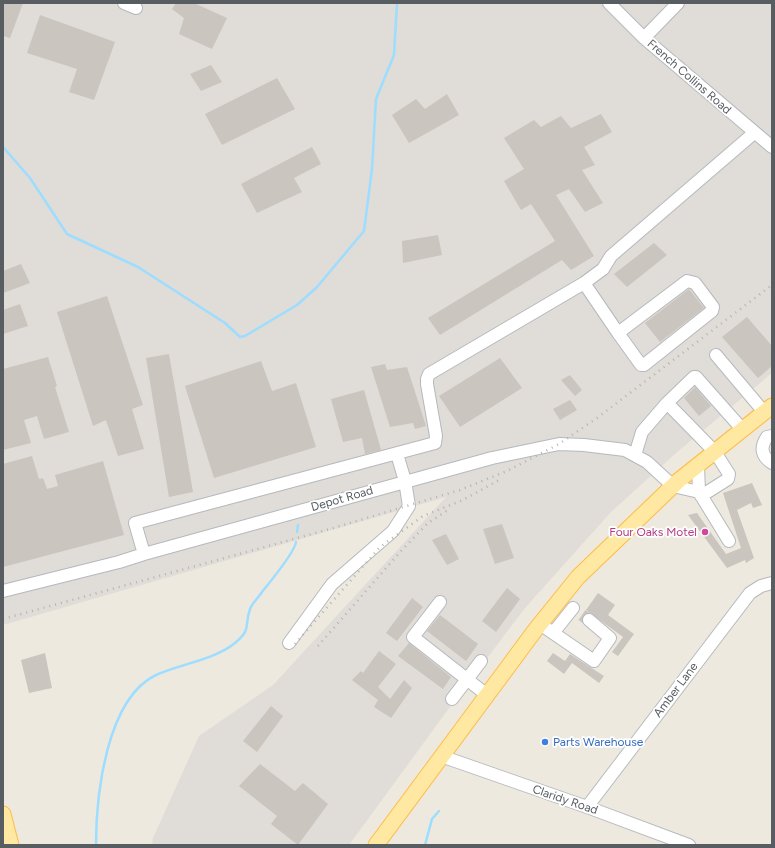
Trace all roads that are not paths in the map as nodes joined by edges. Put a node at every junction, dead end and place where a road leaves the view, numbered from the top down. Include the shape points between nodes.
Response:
1 (124, 3) edge
2 (609, 3) edge
3 (678, 3) edge
4 (136, 8) edge
5 (644, 38) junction
6 (754, 133) junction
7 (772, 147) edge
8 (584, 283) junction
9 (618, 333) junction
10 (716, 355) dead end
11 (667, 403) junction
12 (768, 409) edge
13 (742, 429) junction
14 (772, 436) edge
15 (715, 452) junction
16 (397, 454) junction
17 (635, 455) junction
18 (772, 464) edge
19 (698, 465) junction
20 (405, 481) junction
21 (673, 486) junction
22 (700, 494) junction
23 (729, 541) dead end
24 (144, 554) junction
25 (772, 583) edge
26 (3, 591) edge
27 (561, 598) junction
28 (440, 602) dead end
29 (581, 614) junction
30 (540, 624) junction
31 (553, 633) junction
32 (289, 643) dead end
33 (481, 661) dead end
34 (467, 679) junction
35 (487, 695) junction
36 (452, 699) dead end
37 (441, 756) junction
38 (587, 807) junction
39 (3, 814) edge
40 (12, 845) edge
41 (376, 845) edge
42 (689, 845) edge

1 - 4 street
2 - 5 street, French Collins Road
3 - 5 street
5 - 6 street, French Collins Road
6 - 7 street, French Collins Road
6 - 8 street via 611,256 603,269
8 - 9 street
8 - 16 street via 429,374 427,384 435,443
9 - 9 street via 687,281 695,283 713,307 708,315 644,365 641,365
10 - 12 street
11 - 13 street via 696,377
11 - 15 street
11 - 17 street via 642,432
12 - 13 main road
13 - 15 main road
14 - 18 street via 767,437 762,444 762,451
15 - 19 main road
15 - 22 street via 727,469 728,479
16 - 20 street
16 - 24 street via 136,523
17 - 20 street, Depot Road via 625,450 559,444 492,458
17 - 21 street, Depot Road via 647,462
19 - 21 main road
19 - 22 street
20 - 24 street, Depot Road
20 - 32 street via 409,506 393,531 332,584
21 - 22 street
21 - 27 main road via 578,577
22 - 23 street
24 - 26 street, Depot Road
25 - 38 street, Amber Lane via 761,586 750,594
27 - 29 street
27 - 30 main road
28 - 34 street via 413,637
29 - 31 street
29 - 31 street via 610,638 594,661
30 - 31 street
30 - 35 main road
33 - 34 street
34 - 35 street
34 - 36 street
35 - 37 main road
37 - 38 street, Claridy Road
37 - 41 main road
38 - 42 street, Claridy Road
39 - 40 main road

